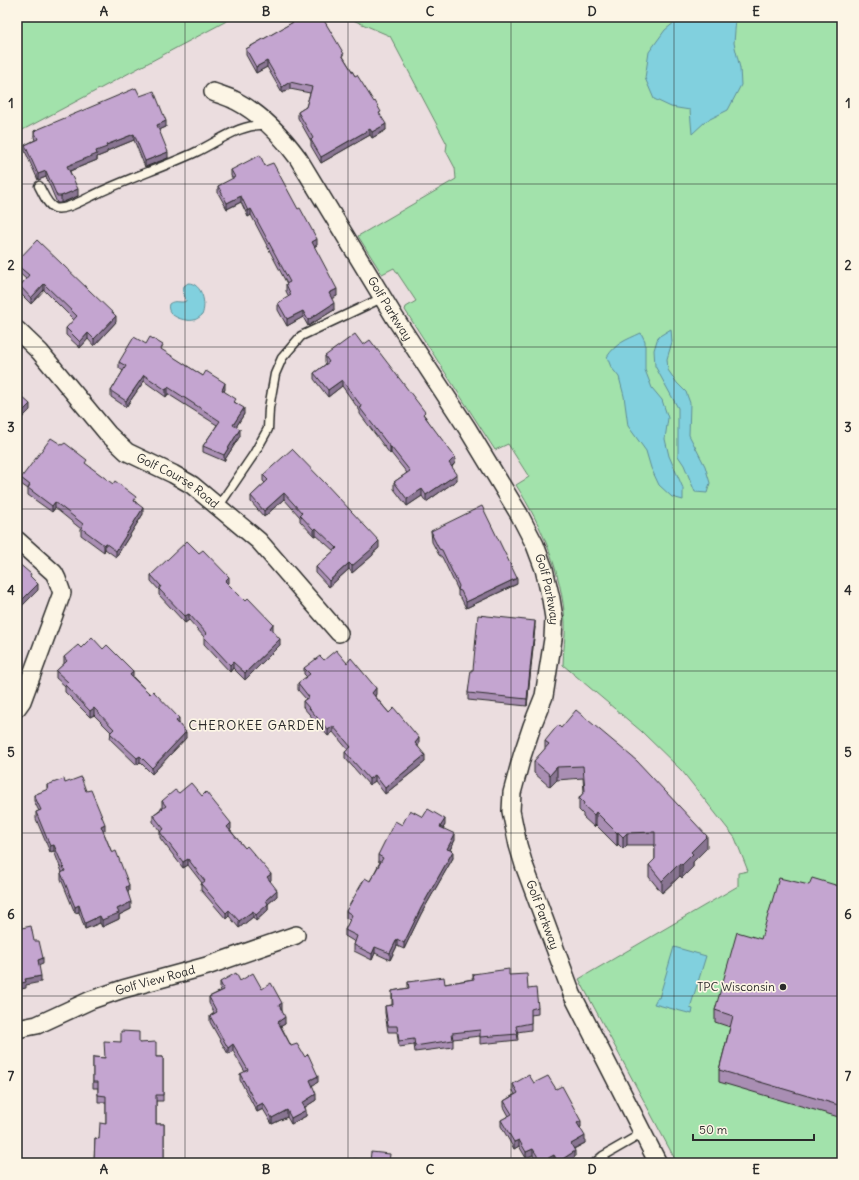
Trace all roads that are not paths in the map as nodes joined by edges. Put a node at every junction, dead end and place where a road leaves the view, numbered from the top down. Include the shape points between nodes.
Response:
1 (213, 92) dead end
2 (270, 125) junction
3 (39, 186) dead end
4 (382, 298) junction
5 (17, 330) edge
6 (218, 507) junction
7 (17, 540) edge
8 (339, 633) dead end
9 (17, 708) edge
10 (296, 935) dead end
11 (17, 1029) edge
12 (642, 1133) junction
13 (595, 1163) edge
14 (658, 1163) edge

1 - 2 street, Golf Parkway via 236,101
2 - 3 lane via 246,126 197,152 58,209 49,204
2 - 4 street, Golf Parkway via 298,158
4 - 6 lane via 301,336 282,358 275,374 268,429
4 - 12 street, Golf Parkway via 467,428 519,514 544,569 554,618 553,639 544,696 522,756 512,793 511,811 524,865 572,994
5 - 6 street, Golf Course Road via 40,352 108,434 127,452 192,485
6 - 8 street, Golf Course Road via 258,541
7 - 9 street via 54,573 62,592 22,701
10 - 11 street, Golf View Road via 207,966 123,989 91,1000 37,1025
12 - 13 lane
12 - 14 street, Golf Parkway

